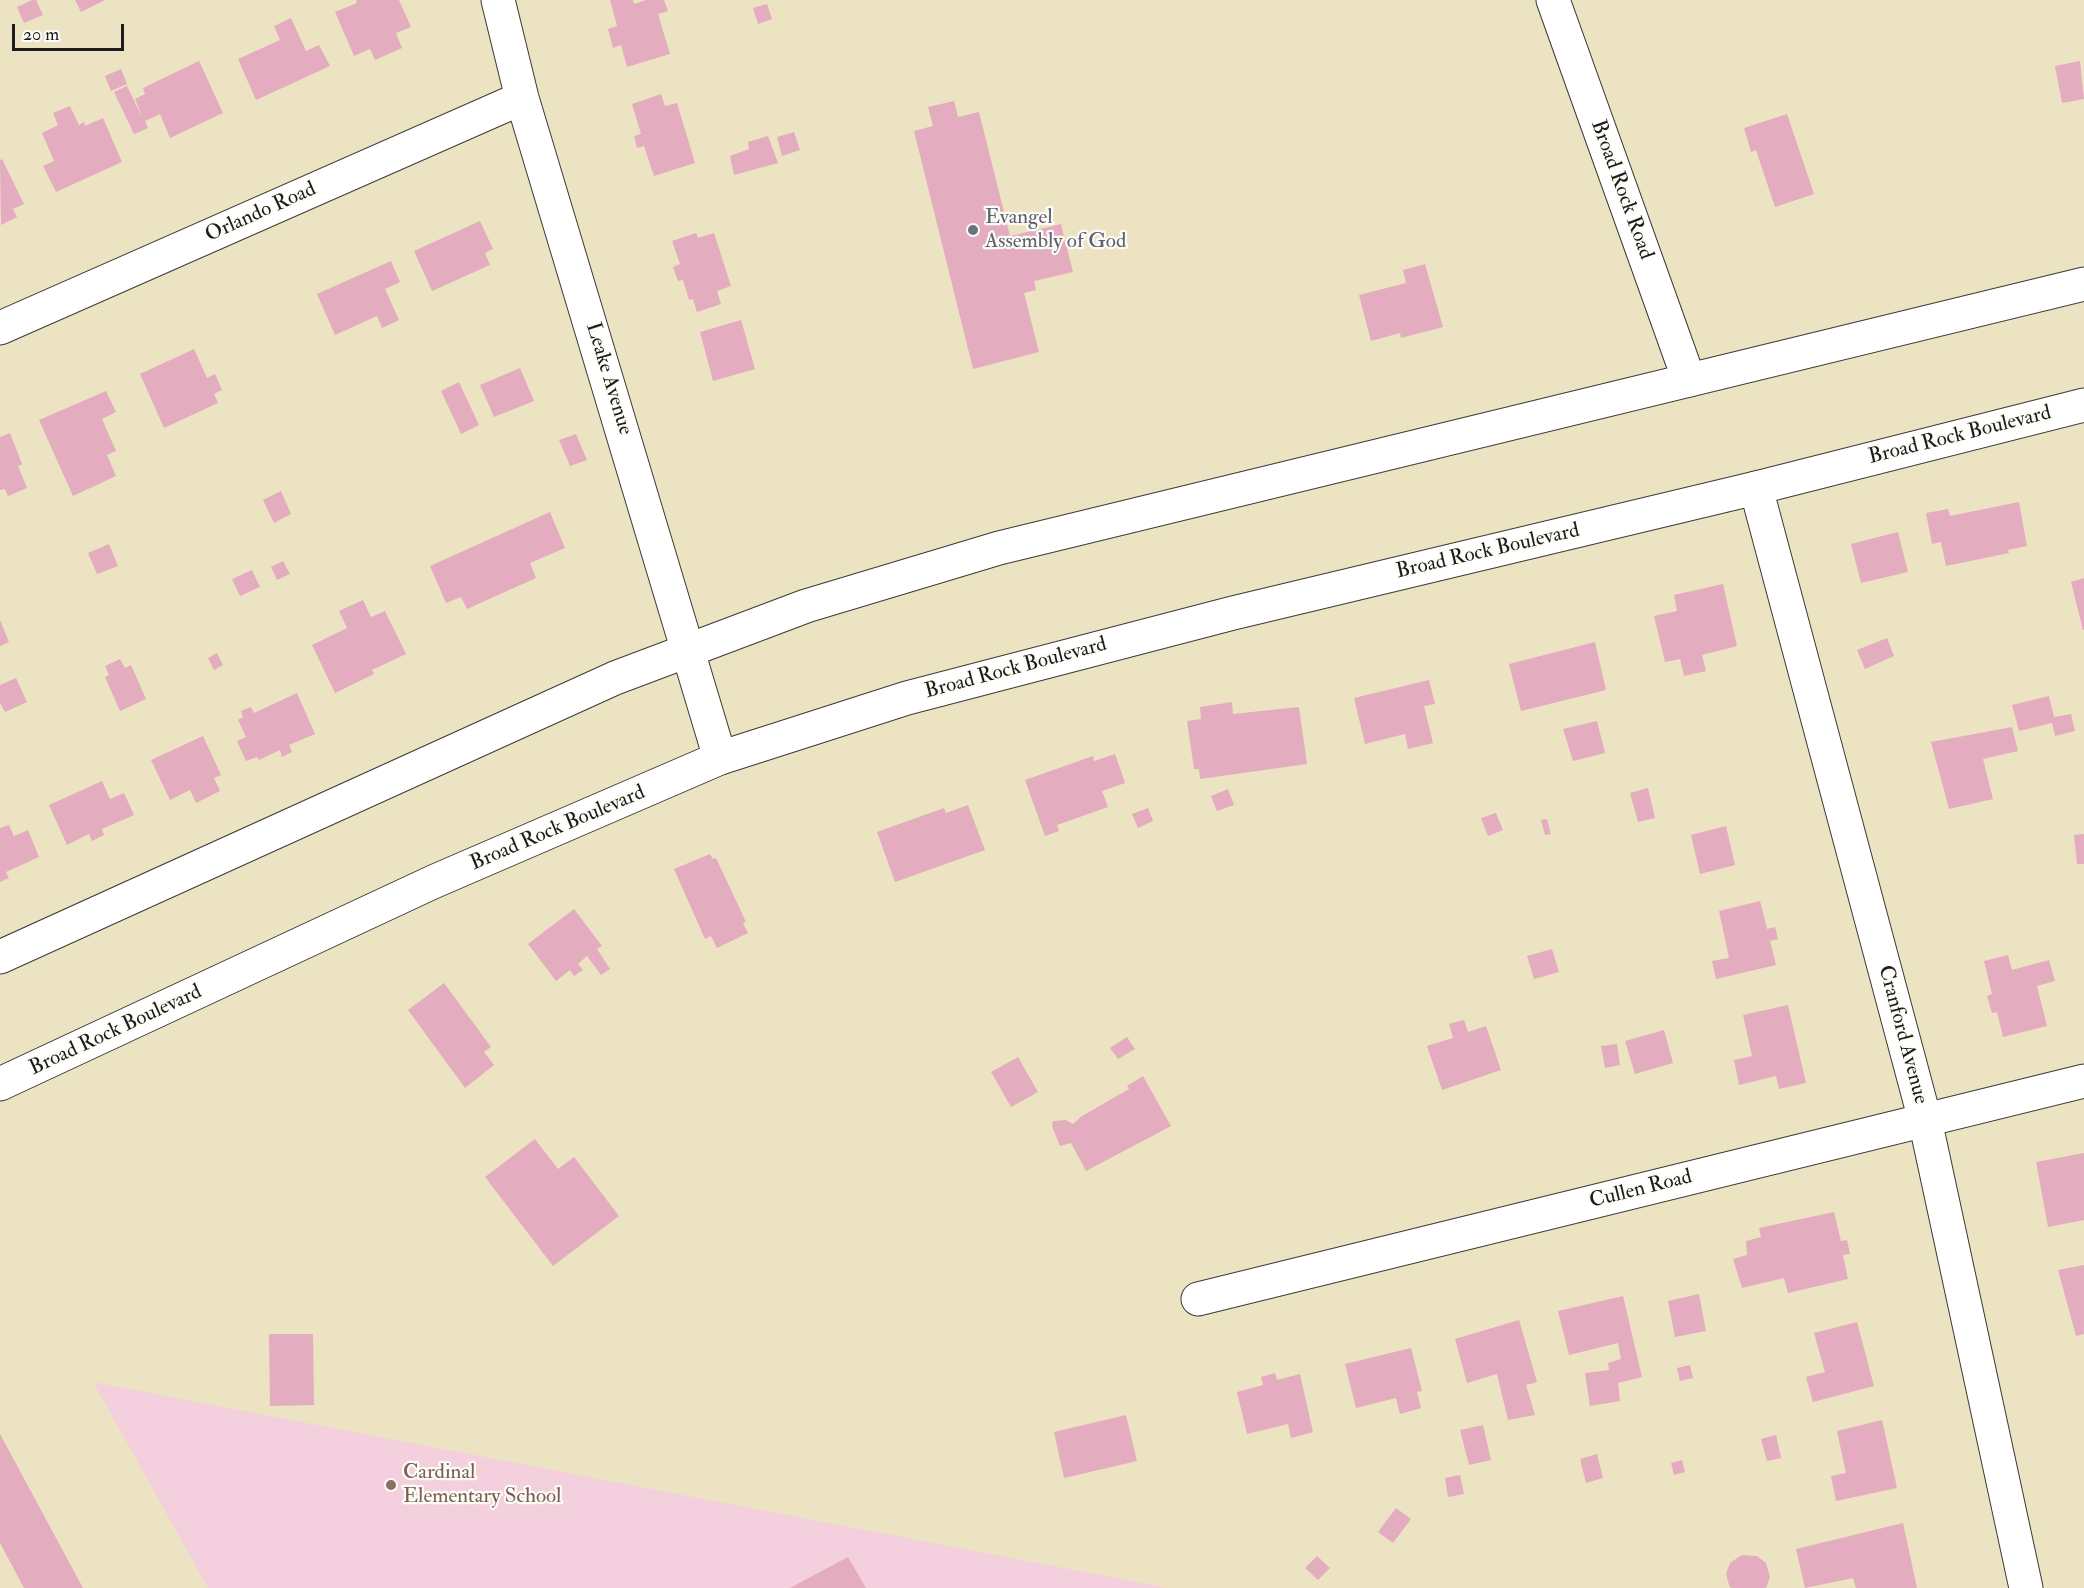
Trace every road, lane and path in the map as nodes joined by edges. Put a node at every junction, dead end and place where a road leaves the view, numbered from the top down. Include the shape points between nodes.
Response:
1 (498, 0) edge
2 (1553, 0) edge
3 (522, 98) junction
4 (2084, 284) edge
5 (0, 328) edge
6 (1689, 380) junction
7 (2084, 405) edge
8 (1756, 488) junction
9 (690, 650) junction
10 (720, 758) junction
11 (0, 957) edge
12 (2084, 1081) edge
13 (0, 1084) edge
14 (1925, 1120) junction
15 (1198, 1299) dead end
16 (2026, 1588) edge

1 - 3 main road, Leake Avenue
2 - 6 main road, Broad Rock Road
3 - 5 main road, Orlando Road
3 - 9 main road, Leake Avenue
4 - 6 main road
6 - 9 main road via 999,548 806,606
7 - 8 main road, Broad Rock Boulevard
8 - 10 main road, Broad Rock Boulevard via 1233,613 907,698
8 - 14 main road, Cranford Avenue
9 - 10 main road, Leake Avenue
9 - 11 main road via 594,688
10 - 13 main road, Broad Rock Boulevard via 433,882
12 - 14 main road, Cullen Road
14 - 15 main road, Cullen Road
14 - 16 main road, Cranford Avenue

